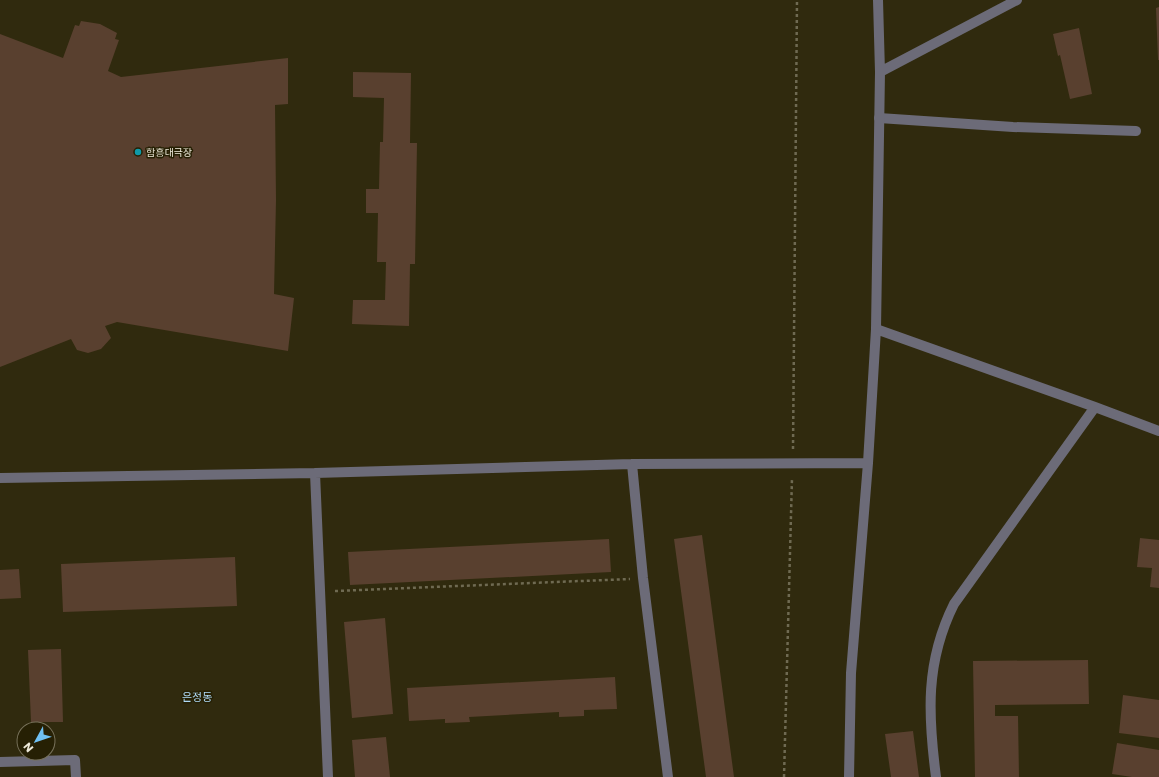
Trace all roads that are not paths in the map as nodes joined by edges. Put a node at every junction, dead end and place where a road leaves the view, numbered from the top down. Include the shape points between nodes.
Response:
1 (878, 0) edge
2 (1017, 0) edge
3 (880, 72) junction
4 (879, 118) junction
5 (1136, 131) dead end
6 (876, 328) junction
7 (1095, 406) junction
8 (1159, 431) edge
9 (868, 463) junction
10 (632, 464) junction
11 (315, 473) junction
12 (0, 478) edge
13 (0, 762) edge
14 (76, 777) edge
15 (328, 777) edge
16 (668, 777) edge
17 (849, 777) edge
18 (936, 777) edge

1 - 3 street
2 - 3 street
3 - 4 street
4 - 5 street via 1013,127
4 - 6 street
6 - 7 street
6 - 9 street
7 - 8 street
7 - 18 street via 954,604 944,624 937,643 930,700 930,734
9 - 10 street
9 - 17 street via 851,674
10 - 11 street
10 - 16 street via 643,578
11 - 12 street
11 - 15 street
13 - 14 street via 75,760

